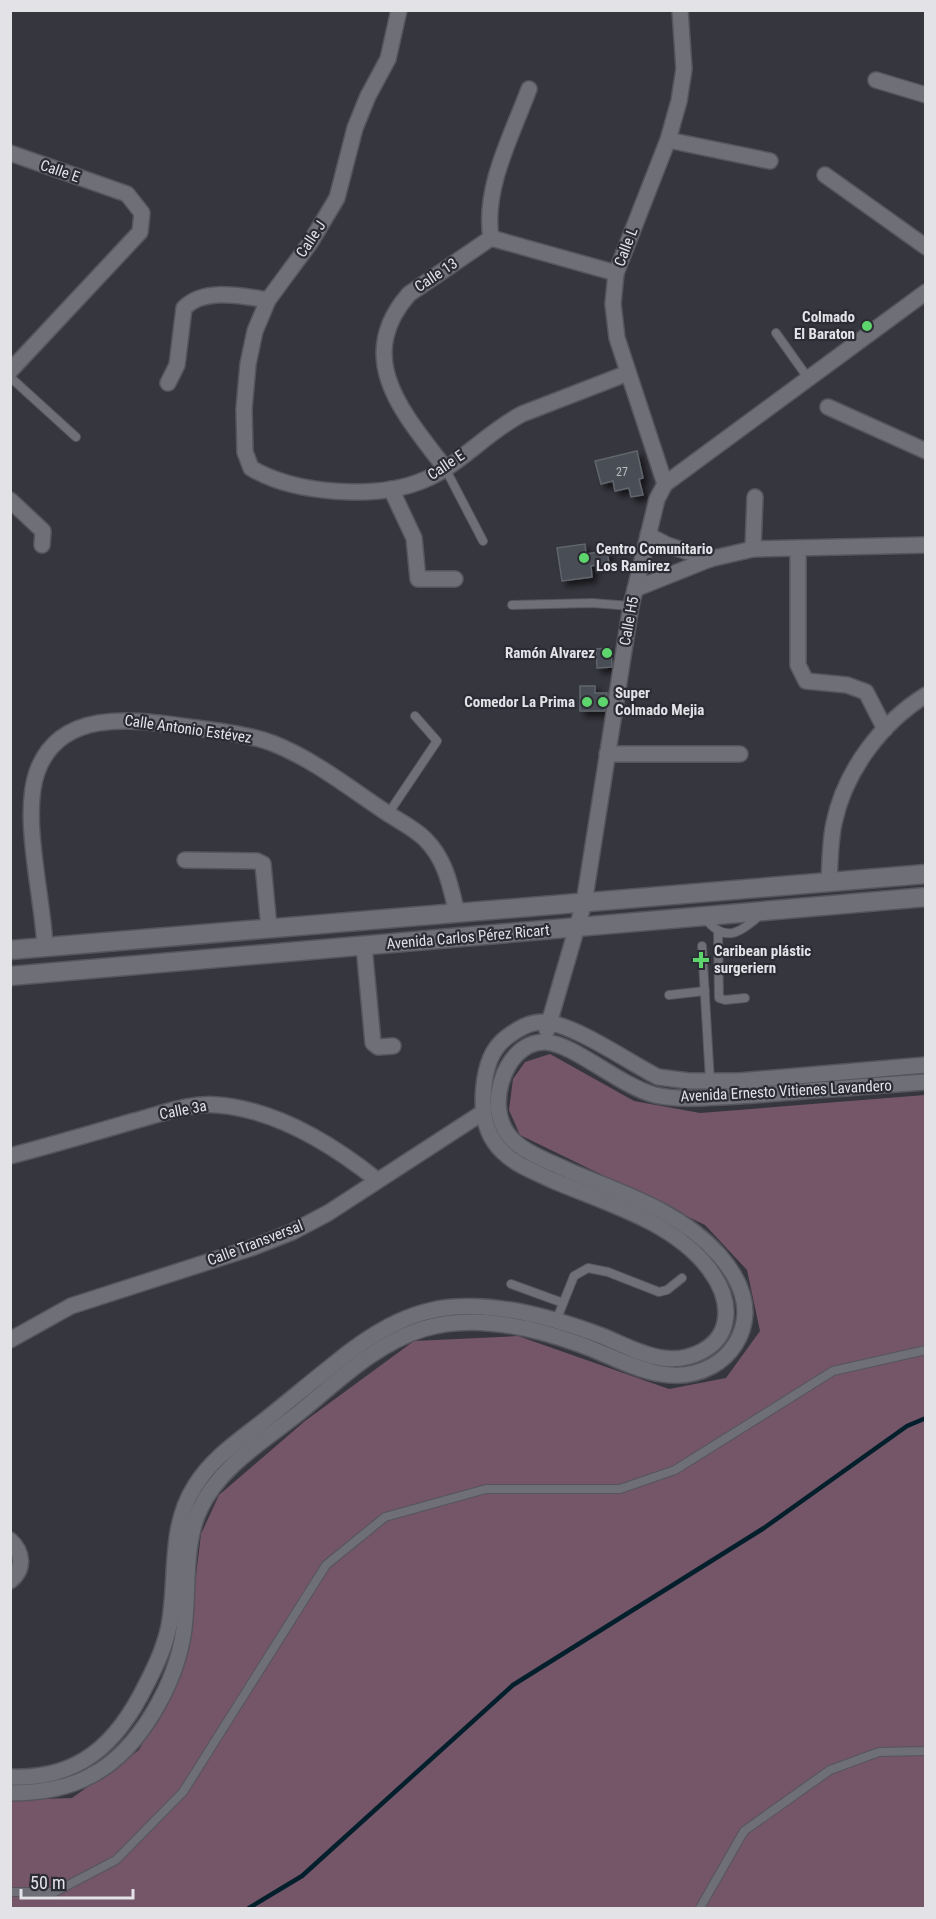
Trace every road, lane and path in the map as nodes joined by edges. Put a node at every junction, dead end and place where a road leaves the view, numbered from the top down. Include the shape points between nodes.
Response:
1 (399, 10) edge
2 (680, 10) edge
3 (876, 80) dead end
4 (529, 89) dead end
5 (926, 94) edge
6 (668, 140) junction
7 (10, 153) edge
8 (770, 161) dead end
9 (825, 175) dead end
10 (491, 238) junction
11 (926, 247) edge
12 (616, 273) junction
13 (926, 292) edge
14 (268, 300) junction
15 (776, 333) dead end
16 (10, 347) edge
17 (22, 358) junction
18 (10, 371) edge
19 (628, 374) junction
20 (10, 377) edge
21 (808, 378) junction
22 (168, 383) dead end
23 (828, 407) dead end
24 (76, 437) dead end
25 (926, 451) edge
26 (250, 468) joint
27 (446, 468) junction
28 (665, 484) junction
29 (391, 489) junction
30 (755, 497) dead end
31 (10, 500) edge
32 (648, 535) junction
33 (483, 541) dead end
34 (42, 545) dead end
35 (926, 545) edge
36 (798, 548) junction
37 (753, 549) junction
38 (710, 559) junction
39 (455, 579) dead end
40 (635, 589) junction
41 (512, 605) dead end
42 (631, 606) junction
43 (926, 695) edge
44 (415, 716) dead end
45 (885, 729) junction
46 (607, 754) junction
47 (740, 754) dead end
48 (388, 814) junction
49 (185, 860) dead end
50 (926, 874) edge
51 (829, 882) junction
52 (926, 897) edge
53 (584, 903) junction
54 (762, 912) junction
55 (457, 913) junction
56 (704, 917) junction
57 (269, 928) junction
58 (575, 928) junction
59 (718, 932) junction
60 (364, 946) junction
61 (702, 946) dead end
62 (45, 947) junction
63 (10, 950) edge
64 (10, 976) edge
65 (705, 992) junction
66 (669, 995) dead end
67 (745, 998) dead end
68 (548, 1023) junction
69 (545, 1042) junction
70 (393, 1046) dead end
71 (926, 1065) edge
72 (710, 1081) junction
73 (926, 1082) edge
74 (482, 1113) junction
75 (514, 1142) junction
76 (502, 1151) junction
77 (10, 1156) edge
78 (376, 1180) junction
79 (681, 1278) dead end
80 (511, 1284) dead end
81 (563, 1303) junction
82 (556, 1321) junction
83 (10, 1340) edge
84 (926, 1350) edge
85 (213, 1463) junction
86 (225, 1474) junction
87 (10, 1540) edge
88 (10, 1581) edge
89 (926, 1751) edge
90 (10, 1777) edge
91 (10, 1793) edge
92 (10, 1892) edge
93 (700, 1908) edge

1 - 14 street, Calle J via 388,59 355,128 337,198
2 - 6 street, Calle L via 684,69
3 - 5 street
4 - 10 street via 495,182 490,207
6 - 8 street
6 - 12 street, Calle L
7 - 17 street, Calle E via 127,194 142,213 140,232
9 - 11 street
10 - 12 street
10 - 27 street, Calle 13 via 409,294 388,331 385,375 402,410
12 - 19 street, Calle L via 613,304 617,338
13 - 21 street
14 - 22 street via 234,295 208,296 190,302 184,308 177,365
14 - 26 street, Calle J via 255,331 248,364 244,409 245,453
15 - 21 lane
16 - 17 street
17 - 18 street, Calle E
19 - 27 street, Calle E via 507,421
19 - 28 street, Calle L
20 - 24 lane
21 - 28 street
23 - 25 street
26 - 29 street, Calle E via 302,488
27 - 29 street, Calle E via 423,481
27 - 33 lane
28 - 32 street, Calle H5
29 - 39 street via 414,538 418,579
30 - 37 street
31 - 34 street via 43,531
32 - 38 street
32 - 40 street, Calle H5
35 - 36 street
36 - 37 street
36 - 45 street via 801,674 806,681 847,685 866,692
37 - 38 street
38 - 40 street
40 - 42 street, Calle H5
41 - 42 lane
42 - 46 street, Calle H5
43 - 45 street
44 - 48 lane via 437,741
45 - 51 street via 861,759 840,803 831,842
46 - 47 street
46 - 53 street, Calle H5
48 - 55 street, Calle Antonio Estévez via 424,837 436,852 446,867
48 - 62 street, Calle Antonio Estévez via 298,755 241,734 134,719 105,720 81,727 49,751 38,770 32,793 32,832
49 - 57 street via 263,864
50 - 51 main road, Avenida Carlos Pérez Ricart
51 - 53 main road, Avenida Carlos Pérez Ricart
52 - 54 main road, Avenida Carlos Pérez Ricart
53 - 55 main road, Avenida Carlos Pérez Ricart
53 - 58 street, Calle H5
54 - 56 main road, Avenida Carlos Pérez Ricart
54 - 59 lane via 745,929
55 - 57 main road, Avenida Carlos Pérez Ricart
56 - 58 main road, Avenida Carlos Pérez Ricart
56 - 59 lane
57 - 62 main road, Avenida Carlos Pérez Ricart
58 - 60 main road, Avenida Carlos Pérez Ricart
58 - 68 street, Calle H5
59 - 67 lane via 719,998
60 - 64 main road, Avenida Carlos Pérez Ricart
60 - 70 street via 374,1043 378,1047
61 - 65 lane
62 - 63 main road, Avenida Carlos Pérez Ricart
65 - 66 lane
65 - 72 lane
68 - 69 street, Calle H5
68 - 72 street, Avenida Ernesto Vitienes Lavandero via 580,1035 658,1077
68 - 74 street via 524,1026 492,1053 486,1069
69 - 73 street, Avenida Ernesto Vitienes Lavandero via 563,1046 642,1091 679,1098
69 - 75 street via 515,1055 499,1088 503,1128
71 - 72 street, Avenida Ernesto Vitienes Lavandero
74 - 76 street via 486,1128
74 - 78 street, Calle Transversal
75 - 76 street
75 - 86 street via 676,1218 703,1239 729,1267 744,1301 741,1336 730,1353 715,1365 677,1376 658,1374 579,1344 518,1328 470,1322 425,1328 373,1353
76 - 82 street via 533,1171 672,1234 710,1270 724,1294 726,1309 720,1336 712,1345 685,1358 646,1354
77 - 78 street, Calle 3a via 186,1107 217,1104 243,1109 307,1133 346,1155
78 - 83 street, Calle Transversal via 328,1214 292,1232 71,1306
79 - 81 lane via 659,1292 588,1268 574,1276
80 - 81 lane
81 - 82 lane
82 - 85 street via 475,1306 433,1310 405,1319 362,1342
84 - 92 lane via 833,1371 675,1470 620,1489 486,1489 385,1517 326,1565 183,1792 116,1860 55,1892
85 - 86 street
85 - 90 street via 194,1486 182,1514 164,1646 125,1723 83,1763 44,1776
86 - 91 street via 198,1512 190,1552 182,1642 164,1691 137,1736 96,1774 55,1789
87 - 88 street via 17,1546 21,1562 20,1570
89 - 93 lane via 879,1752 830,1770 744,1831

